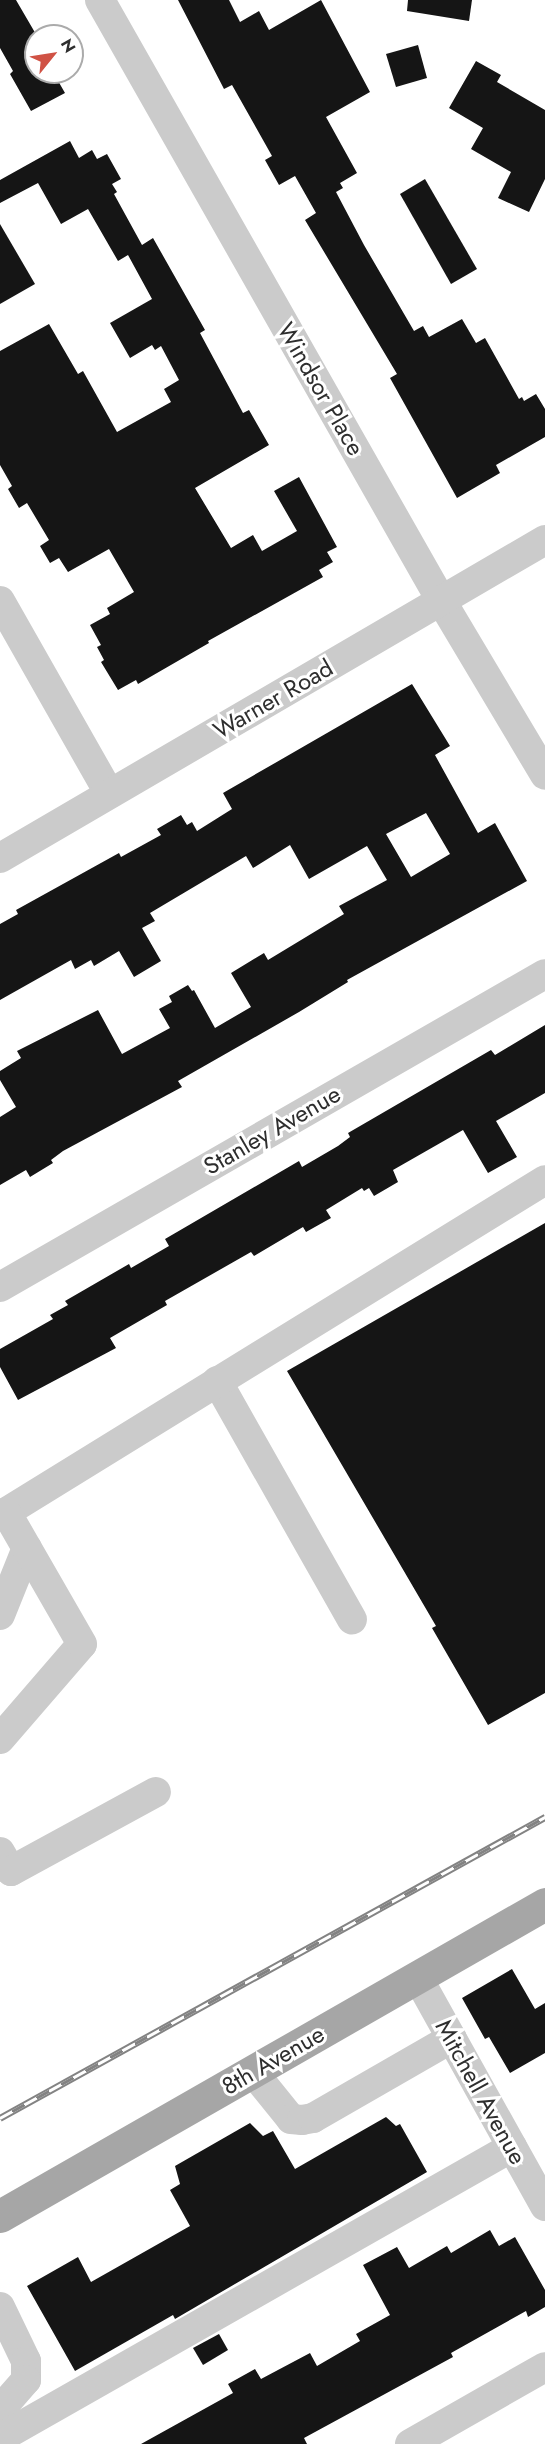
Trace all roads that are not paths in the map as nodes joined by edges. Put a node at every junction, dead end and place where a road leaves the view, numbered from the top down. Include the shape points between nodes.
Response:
1 (100, 0) edge
2 (545, 540) edge
3 (0, 601) edge
4 (442, 602) junction
5 (545, 775) edge
6 (109, 793) junction
7 (0, 858) edge
8 (545, 974) edge
9 (545, 1180) edge
10 (0, 1287) edge
11 (217, 1381) junction
12 (3, 1514) edge
13 (27, 1548) junction
14 (0, 1615) edge
15 (352, 1620) dead end
16 (0, 1739) edge
17 (156, 1792) dead end
18 (0, 1852) edge
19 (545, 1904) edge
20 (417, 1977) junction
21 (452, 2038) junction
22 (253, 2072) junction
23 (512, 2147) junction
24 (545, 2206) edge
25 (0, 2216) edge
26 (0, 2307) edge
27 (545, 2367) edge
28 (0, 2410) edge
29 (0, 2438) edge
30 (410, 2444) edge

1 - 4 street, Windsor Place
2 - 4 street, Warner Road
3 - 6 street
4 - 5 street, Windsor Place
4 - 6 street, Warner Road
6 - 7 street, Warner Road
8 - 10 street, Stanley Avenue
9 - 11 street
11 - 12 street
11 - 15 street
12 - 13 street
13 - 14 street
13 - 16 street via 82,1644
17 - 18 street via 11,1871
19 - 20 main road, 8th Avenue
20 - 21 street, Mitchell Avenue
20 - 22 main road, 8th Avenue
21 - 22 street via 314,2118 291,2119
21 - 23 street, Mitchell Avenue
22 - 25 main road, 8th Avenue
23 - 24 street, Mitchell Avenue
23 - 29 street
26 - 28 street via 26,2361 26,2380
27 - 30 street

